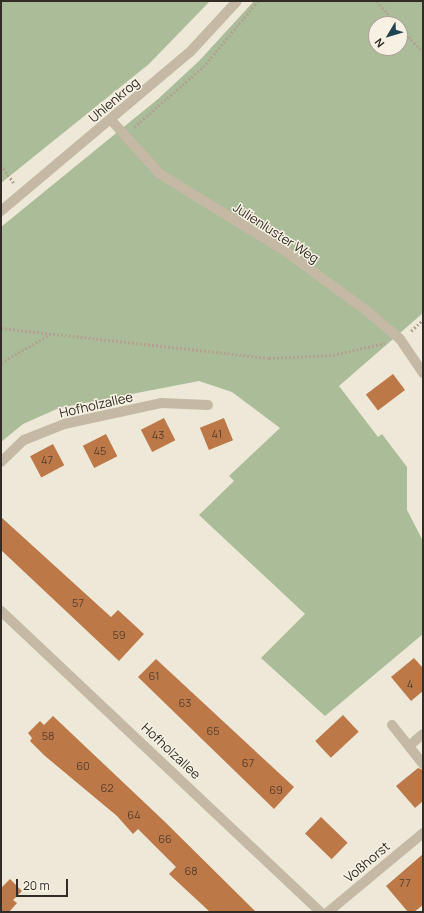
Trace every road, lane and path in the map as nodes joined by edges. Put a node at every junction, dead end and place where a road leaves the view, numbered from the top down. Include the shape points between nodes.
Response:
1 (237, 1) edge
2 (258, 1) edge
3 (377, 1) edge
4 (389, 16) edge
5 (408, 36) edge
6 (423, 52) edge
7 (111, 120) junction
8 (124, 136) junction
9 (1, 165) edge
10 (22, 195) junction
11 (1, 211) edge
12 (1, 328) edge
13 (52, 333) junction
14 (400, 339) junction
15 (1, 363) edge
16 (423, 372) edge
17 (208, 405) dead end
18 (1, 462) edge
19 (1, 611) edge
20 (392, 725) dead end
21 (423, 734) edge
22 (409, 746) junction
23 (423, 764) edge
24 (423, 833) edge
25 (320, 912) edge
26 (328, 912) edge

1 - 7 street, Uhlenkrog via 190,52
2 - 8 path via 203,67
3 - 4 path
5 - 6 path
7 - 8 street, Julienluster Weg
7 - 10 street, Uhlenkrog
8 - 14 street, Julienluster Weg via 160,174 285,251
9 - 10 path
10 - 11 street, Uhlenkrog
12 - 13 path
13 - 14 path via 277,358 333,355
13 - 15 path
14 - 16 street, Julienluster Weg
17 - 18 street, Hofholzallee via 161,404 64,424 24,440
19 - 25 street, Hofholzallee
20 - 22 street
21 - 22 street
22 - 23 street
24 - 26 street, Voßhorst

